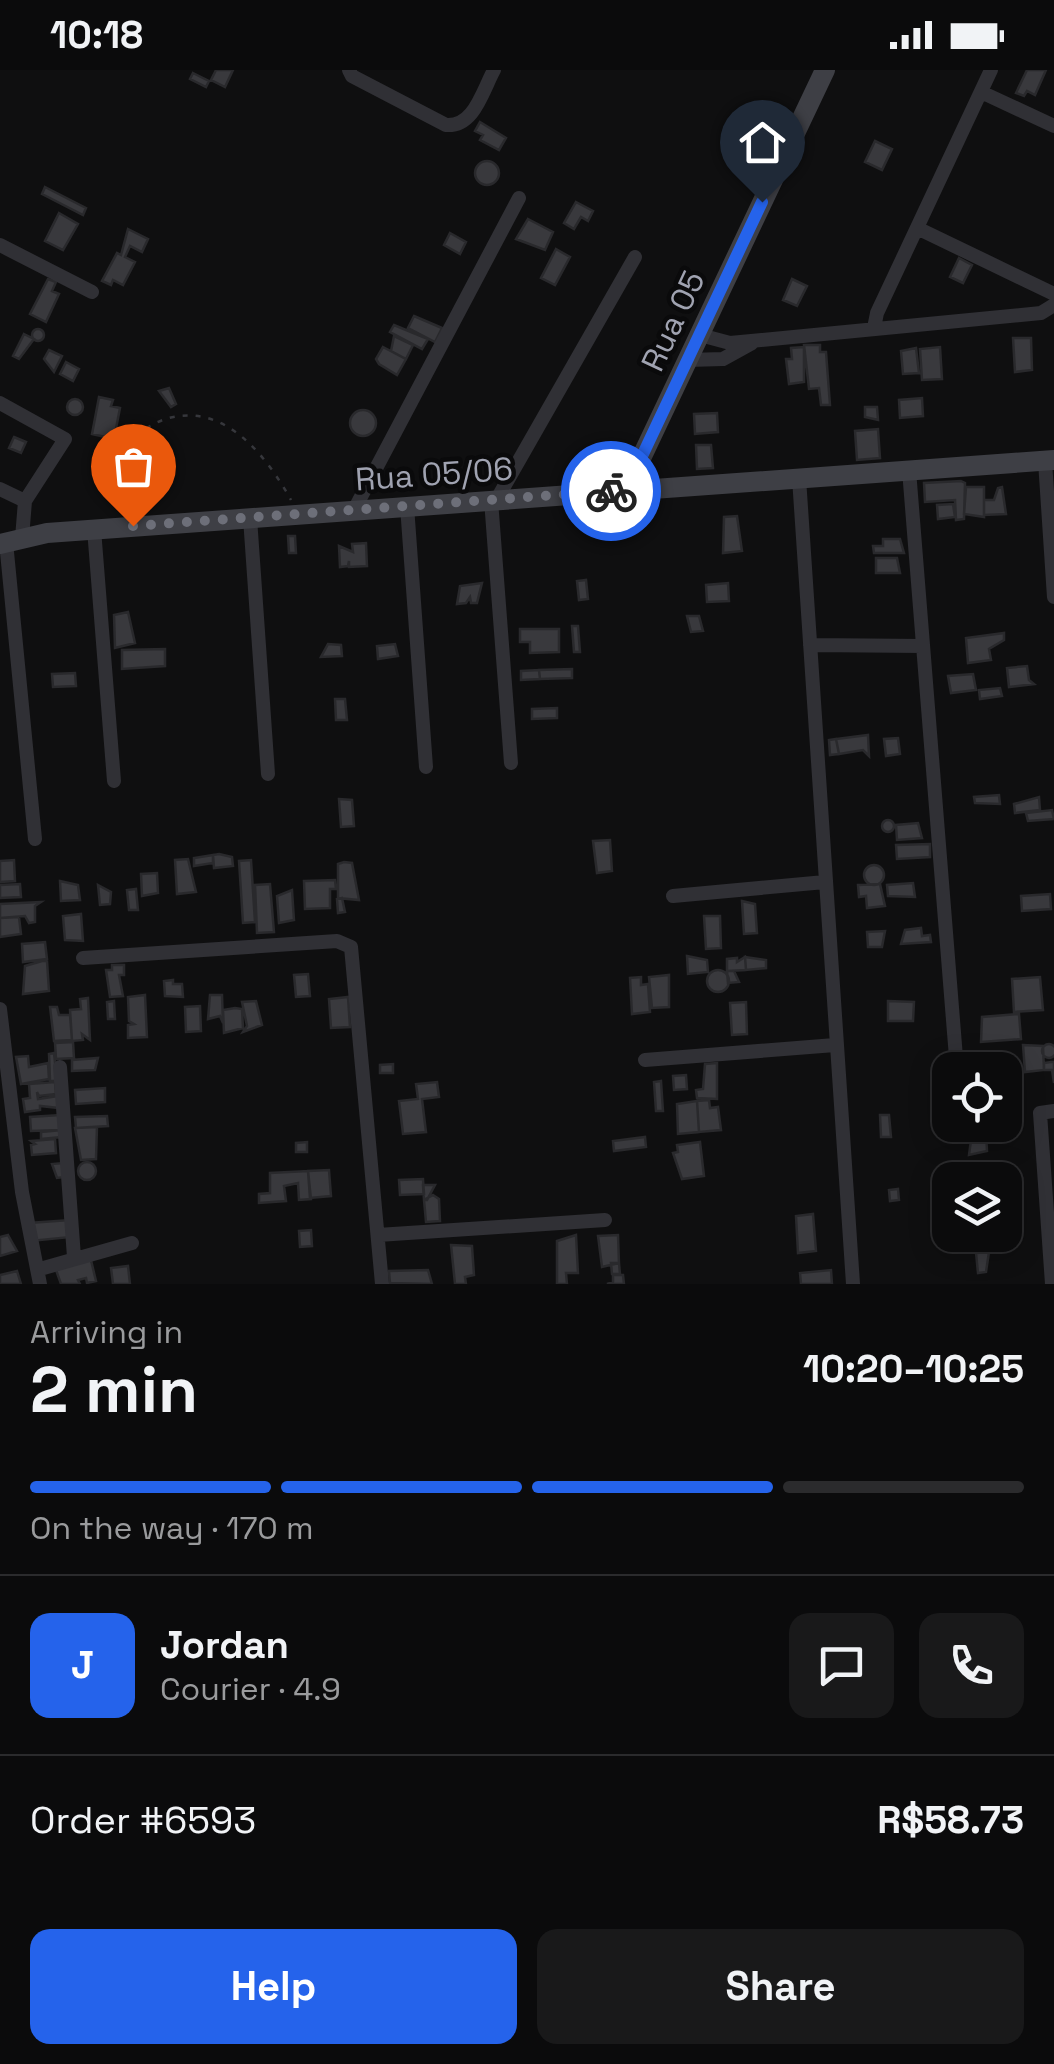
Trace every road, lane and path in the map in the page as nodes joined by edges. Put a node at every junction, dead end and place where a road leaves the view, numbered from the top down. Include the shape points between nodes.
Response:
1 (349, 70) edge
2 (494, 70) edge
3 (825, 70) edge
4 (991, 70) edge
5 (981, 92) junction
6 (1054, 126) edge
7 (520, 198) dead end
8 (916, 228) junction
9 (0, 245) edge
10 (635, 257) dead end
11 (92, 292) dead end
12 (1054, 294) edge
13 (1054, 305) edge
14 (874, 328) junction
15 (700, 335) junction
16 (757, 340) junction
17 (688, 360) junction
18 (0, 403) edge
19 (113, 449) dead end
20 (1050, 460) edge
21 (909, 470) junction
22 (800, 478) junction
23 (0, 489) edge
24 (626, 490) junction
25 (494, 500) junction
26 (24, 501) junction
27 (407, 506) junction
28 (354, 510) junction
29 (299, 514) junction
30 (250, 518) junction
31 (94, 529) junction
32 (9, 541) edge
33 (1054, 597) edge
34 (810, 645) junction
35 (923, 646) junction
36 (510, 763) dead end
37 (426, 767) dead end
38 (268, 774) dead end
39 (114, 781) dead end
40 (35, 839) dead end
41 (825, 882) junction
42 (674, 896) dead end
43 (82, 958) dead end
44 (0, 1009) edge
45 (835, 1045) junction
46 (956, 1052) edge
47 (645, 1060) dead end
48 (60, 1067) dead end
49 (1054, 1111) edge
50 (605, 1220) dead end
51 (378, 1235) junction
52 (132, 1244) dead end
53 (74, 1257) junction
54 (40, 1277) edge
55 (382, 1284) edge
56 (852, 1284) edge
57 (1052, 1284) edge

1 - 2 street via 458,126 468,120
3 - 15 street, Rua 05
4 - 5 street
5 - 6 street
5 - 8 street
7 - 28 street
8 - 12 street
8 - 14 street
9 - 11 street
10 - 25 street
13 - 14 street via 1040,314
14 - 16 street
15 - 16 street via 730,343
15 - 17 street, Rua 05
16 - 17 street via 723,360
17 - 24 street, Rua 05
18 - 26 street via 65,439
19 - 29 path via 169,418 216,420 266,456
20 - 21 street, Rua 05/06
20 - 33 street
21 - 22 street, Rua 05/06
21 - 35 street
22 - 24 street, Rua 05/06
22 - 34 street
23 - 26 street
24 - 25 street, Rua 05/06
25 - 27 street, Rua 05/06
25 - 36 street
26 - 32 street
27 - 28 street, Rua 05/06
27 - 37 street
28 - 29 street, Rua 05/06
29 - 30 street, Rua 05/06
30 - 31 street, Rua 05/06
30 - 38 street
31 - 32 street, Rua 05/06
31 - 39 street
32 - 40 street
34 - 35 street
34 - 41 street
35 - 46 street
41 - 42 street
41 - 45 street
43 - 51 street via 336,941 351,947
44 - 54 street via 22,1192
45 - 47 street
45 - 56 street
48 - 53 street
49 - 57 street via 1040,1113
50 - 51 street
51 - 55 street
52 - 53 street
53 - 54 street

